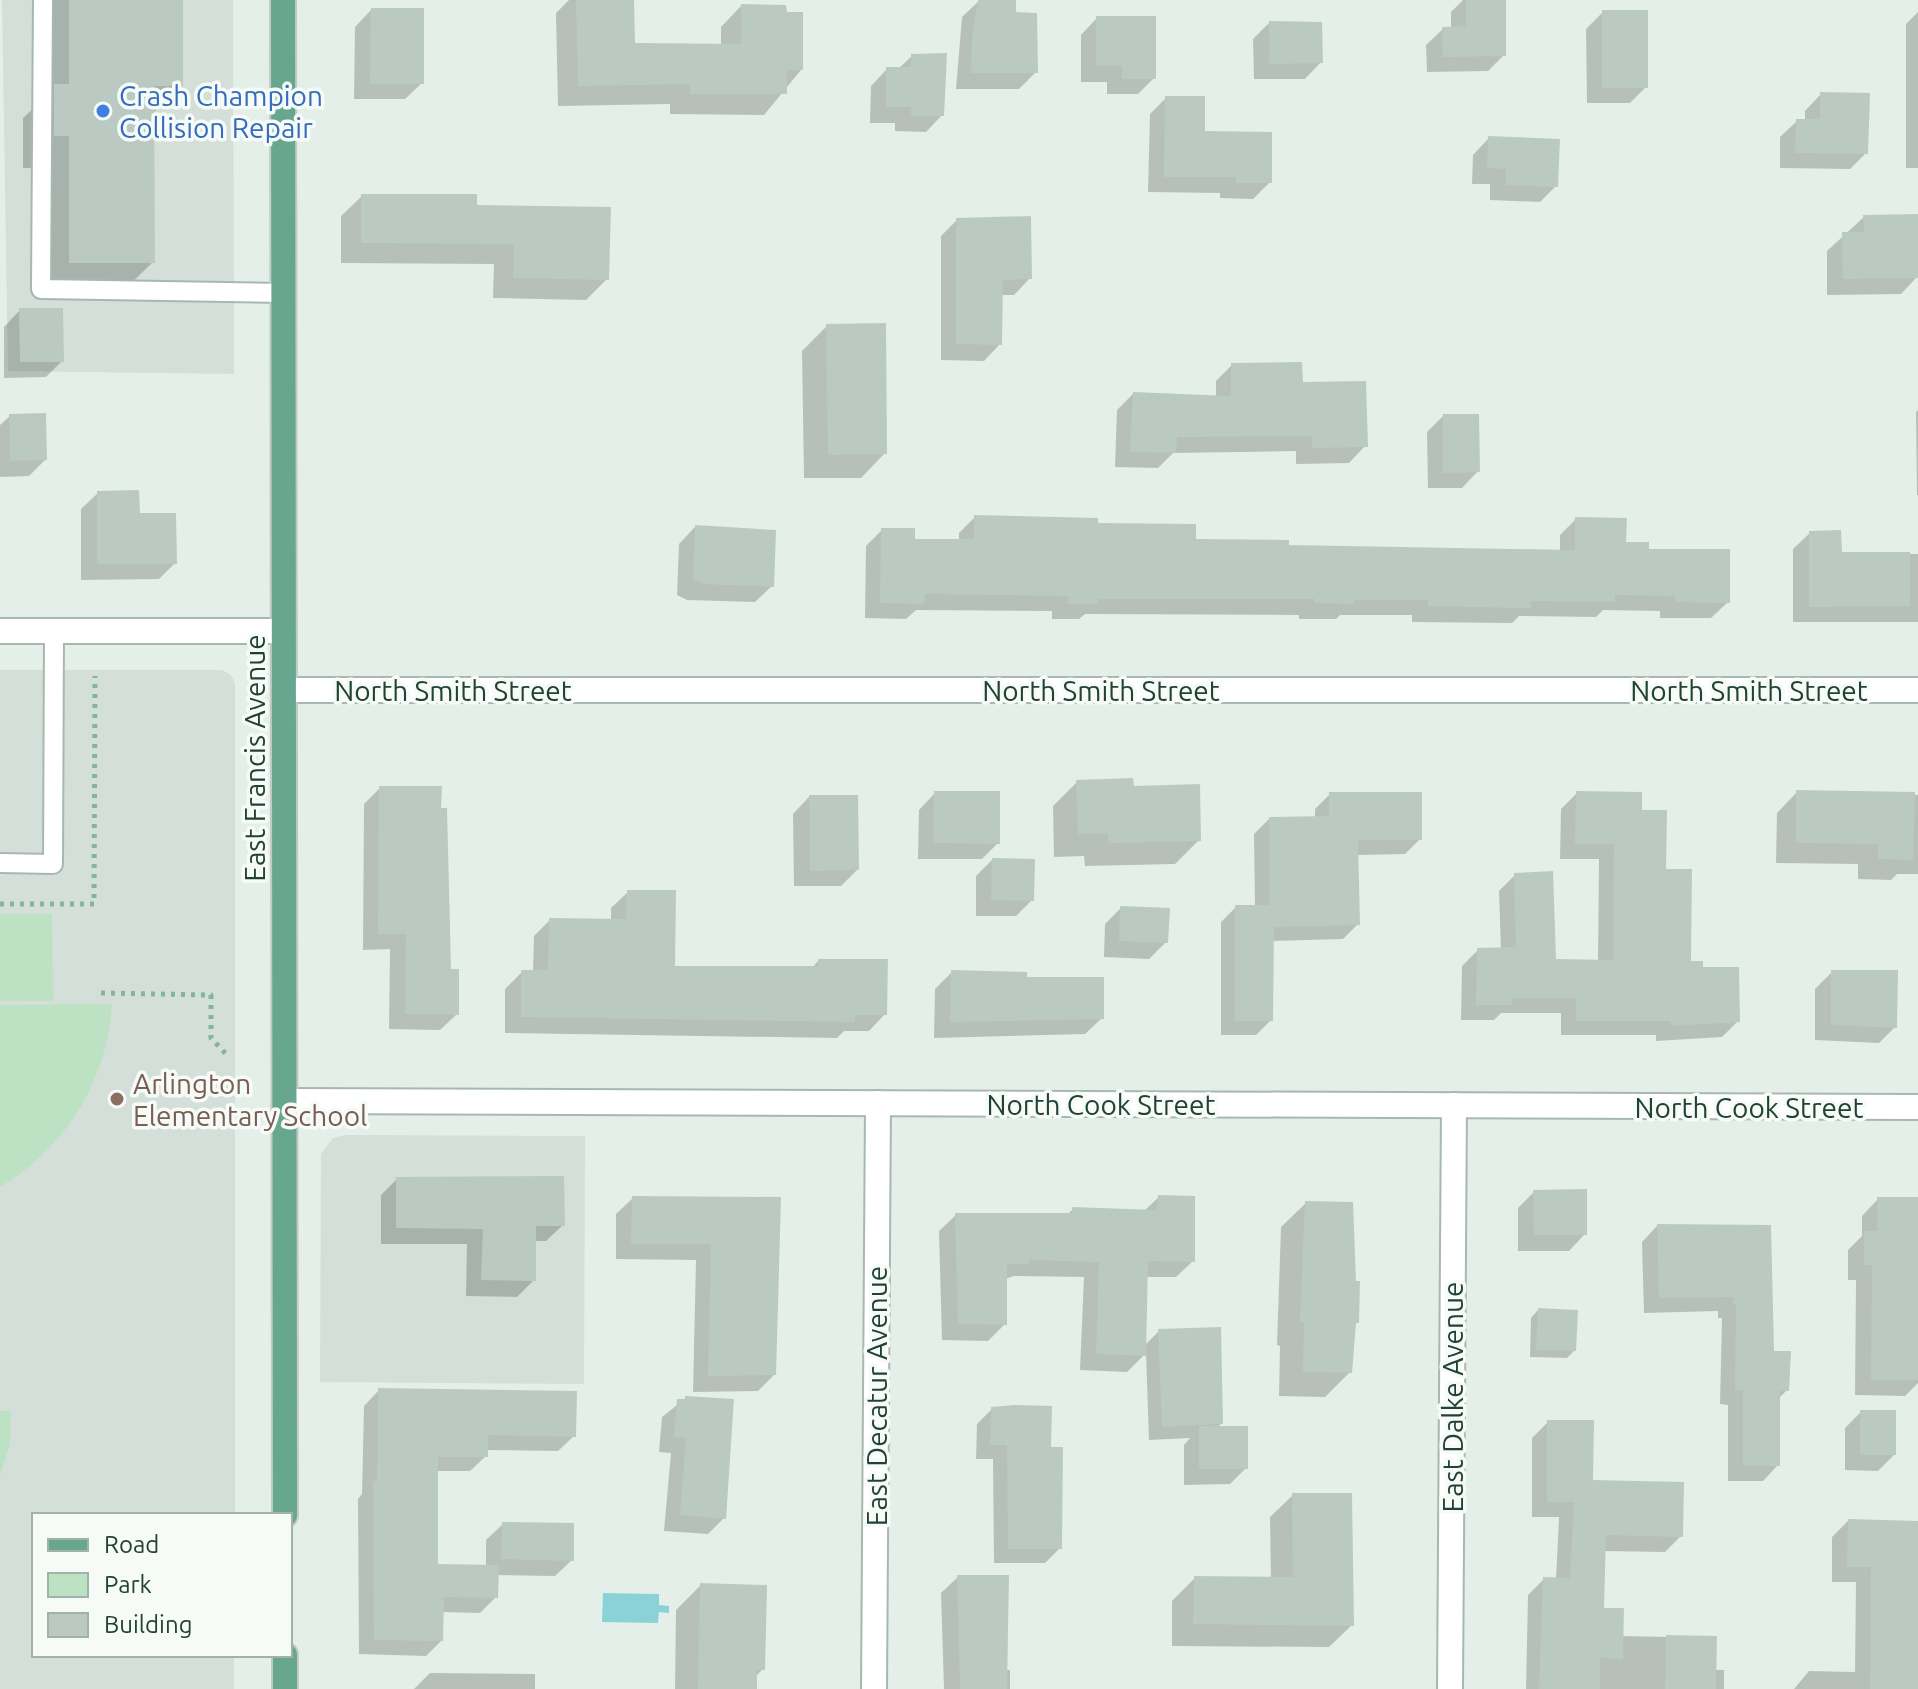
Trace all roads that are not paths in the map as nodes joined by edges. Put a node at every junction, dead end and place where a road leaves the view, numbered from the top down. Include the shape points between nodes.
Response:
1 (43, 0) edge
2 (283, 0) edge
3 (283, 293) junction
4 (0, 631) edge
5 (54, 631) junction
6 (283, 631) junction
7 (285, 690) junction
8 (1918, 690) edge
9 (0, 863) edge
10 (285, 1101) junction
11 (878, 1103) junction
12 (1454, 1105) junction
13 (1918, 1107) edge
14 (285, 1513) edge
15 (285, 1657) edge
16 (285, 1689) edge
17 (874, 1689) edge
18 (1450, 1689) edge

1 - 3 lane via 41,289
2 - 3 main road, East Francis Avenue
3 - 6 main road, East Francis Avenue
4 - 5 street
5 - 6 street
5 - 9 lane via 53,864
6 - 7 main road, East Francis Avenue
7 - 8 street, North Smith Street
7 - 10 main road, East Francis Avenue
10 - 11 street, North Cook Street
10 - 14 main road, East Francis Avenue
11 - 12 street, North Cook Street
11 - 17 street, East Decatur Avenue
12 - 13 street, North Cook Street
12 - 18 street, East Dalke Avenue
15 - 16 main road

